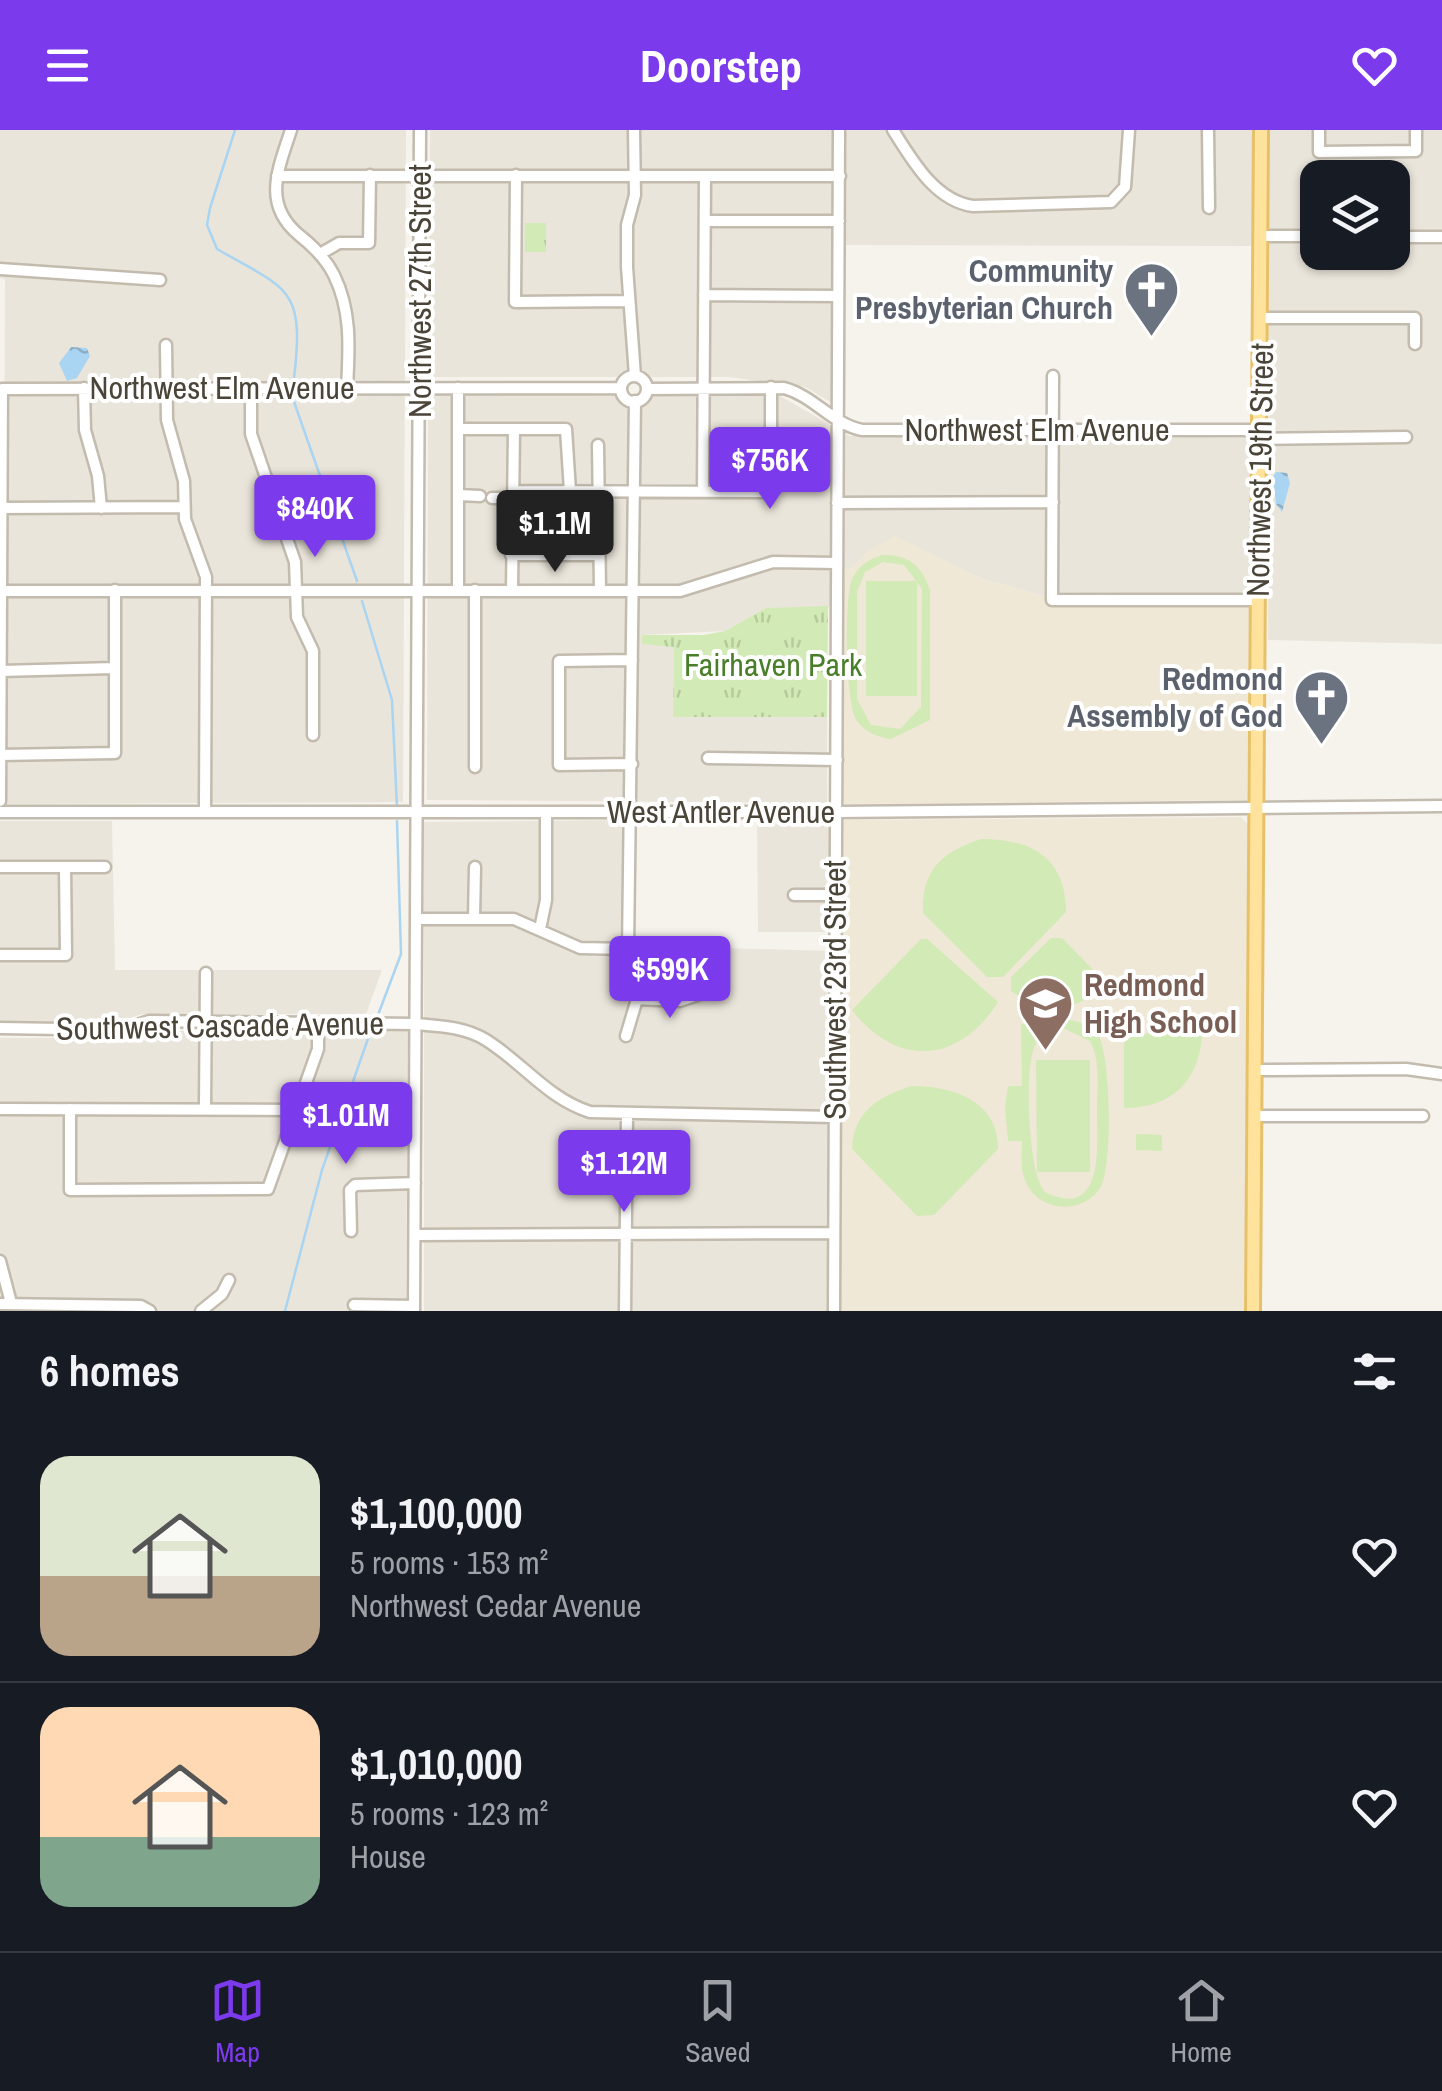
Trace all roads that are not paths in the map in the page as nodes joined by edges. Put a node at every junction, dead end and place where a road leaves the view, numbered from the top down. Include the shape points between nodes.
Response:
1 (291, 130) edge
2 (420, 130) edge
3 (634, 130) edge
4 (839, 130) edge
5 (893, 130) edge
6 (1128, 130) edge
7 (1208, 130) edge
8 (1261, 130) edge
9 (1319, 130) edge
10 (1416, 130) edge
11 (370, 175) junction
12 (420, 175) junction
13 (276, 176) junction
14 (516, 176) junction
15 (635, 176) junction
16 (705, 176) junction
17 (840, 176) junction
18 (1209, 208) dead end
19 (705, 221) junction
20 (839, 221) junction
21 (1262, 236) junction
22 (1300, 236) edge
23 (1410, 237) edge
24 (1442, 237) edge
25 (320, 254) junction
26 (0, 269) edge
27 (160, 280) dead end
28 (704, 295) junction
29 (838, 296) junction
30 (627, 301) junction
31 (1262, 318) junction
32 (1415, 344) dead end
33 (166, 345) dead end
34 (635, 376) junction
35 (1053, 376) dead end
36 (771, 387) junction
37 (84, 388) junction
38 (168, 388) junction
39 (251, 388) junction
40 (347, 388) junction
41 (419, 388) junction
42 (458, 388) junction
43 (622, 388) junction
44 (647, 388) junction
45 (704, 388) junction
46 (2, 389) edge
47 (635, 402) junction
48 (838, 421) junction
49 (458, 429) junction
50 (514, 429) junction
51 (1053, 431) junction
52 (1259, 435) junction
53 (1406, 437) dead end
54 (598, 445) dead end
55 (634, 490) junction
56 (567, 491) junction
57 (598, 491) junction
58 (703, 491) junction
59 (513, 494) junction
60 (458, 496) junction
61 (1052, 502) junction
62 (838, 503) junction
63 (184, 507) junction
64 (1, 508) edge
65 (101, 508) junction
66 (599, 555) junction
67 (511, 556) junction
68 (564, 556) junction
69 (837, 563) junction
70 (418, 589) junction
71 (0, 590) edge
72 (115, 590) junction
73 (296, 590) junction
74 (458, 590) junction
75 (476, 590) junction
76 (512, 590) junction
77 (600, 590) junction
78 (632, 590) junction
79 (207, 591) junction
80 (1258, 600) junction
81 (632, 660) junction
82 (114, 668) junction
83 (1, 671) edge
84 (314, 735) dead end
85 (0, 755) edge
86 (708, 758) dead end
87 (837, 760) junction
88 (632, 764) junction
89 (475, 766) dead end
90 (0, 800) edge
91 (1442, 806) edge
92 (1257, 809) junction
93 (0, 812) edge
94 (205, 812) junction
95 (417, 812) junction
96 (546, 812) junction
97 (632, 812) junction
98 (837, 812) junction
99 (0, 867) edge
100 (65, 867) junction
101 (105, 867) dead end
102 (475, 867) dead end
103 (794, 894) dead end
104 (836, 895) junction
105 (416, 919) junction
106 (474, 919) junction
107 (540, 929) junction
108 (628, 949) junction
109 (0, 955) edge
110 (206, 974) dead end
111 (698, 995) dead end
112 (637, 999) junction
113 (205, 1022) junction
114 (318, 1023) junction
115 (416, 1024) junction
116 (0, 1028) edge
117 (626, 1036) dead end
118 (1258, 1070) junction
119 (1442, 1074) edge
120 (0, 1108) edge
121 (70, 1108) junction
122 (205, 1108) junction
123 (296, 1110) junction
124 (627, 1114) junction
125 (1258, 1116) junction
126 (1423, 1116) dead end
127 (834, 1117) junction
128 (415, 1183) junction
129 (351, 1231) dead end
130 (834, 1233) junction
131 (415, 1235) junction
132 (626, 1235) junction
133 (0, 1261) edge
134 (229, 1280) dead end
135 (6, 1303) edge
136 (354, 1305) dead end
137 (414, 1309) edge
138 (150, 1311) edge
139 (201, 1311) edge
140 (625, 1311) edge
141 (834, 1311) edge
142 (1254, 1311) edge

1 - 13 street
2 - 12 street, Northwest 27th Street
3 - 15 street
4 - 17 street, Southwest 23rd Street
5 - 6 street via 954,204 1100,205 1121,196
7 - 18 street
8 - 21 main road, Northwest 19th Street
9 - 10 street via 1319,152 1416,151
11 - 12 street
11 - 13 street
11 - 25 street via 369,243 339,243
12 - 14 street
12 - 41 street, Northwest 27th Street
13 - 25 street via 282,217
14 - 15 street
14 - 30 street via 515,302
15 - 16 street
15 - 30 street
16 - 17 street
16 - 19 street
17 - 20 street, Southwest 23rd Street
19 - 20 street
19 - 28 street
20 - 29 street, Southwest 23rd Street
21 - 22 street
21 - 31 main road, Northwest 19th Street
23 - 24 street
25 - 40 street via 347,315
26 - 27 street
28 - 29 street
28 - 45 street
29 - 48 street, Southwest 23rd Street
30 - 34 street
31 - 32 street via 1415,318
31 - 52 main road, Northwest 19th Street
33 - 38 street
34 - 43 street
34 - 44 street
35 - 51 street
36 - 45 street, Northwest Elm Avenue
36 - 48 street, Northwest Elm Avenue via 796,391
36 - 58 street via 771,492
37 - 38 street, Northwest Elm Avenue
37 - 46 street, Northwest Elm Avenue
37 - 65 street via 84,430
38 - 39 street, Northwest Elm Avenue
38 - 63 street via 167,420 184,480
39 - 40 street, Northwest Elm Avenue
39 - 73 street via 252,434 295,562
40 - 41 street, Northwest Elm Avenue
41 - 42 street, Northwest Elm Avenue
41 - 70 street, Northwest 27th Street
42 - 43 street, Northwest Elm Avenue
42 - 49 street
43 - 47 street
44 - 45 street, Northwest Elm Avenue
44 - 47 street
45 - 58 street
46 - 64 street
47 - 55 street
48 - 51 street, Northwest Elm Avenue via 862,430
48 - 62 street, Southwest 23rd Street
49 - 50 street
49 - 60 street
50 - 56 street via 570,431
50 - 59 street
51 - 52 street, Northwest Elm Avenue
51 - 61 street
52 - 53 street, Northwest Elm Avenue
52 - 80 main road, Northwest 19th Street
54 - 57 street
55 - 57 street
55 - 58 street
55 - 78 street
56 - 57 street
56 - 59 street
56 - 68 street
57 - 66 street
59 - 60 street
59 - 67 street
60 - 74 street
61 - 62 street
61 - 80 street via 1052,600
62 - 69 street, Southwest 23rd Street
63 - 65 street
63 - 79 street
64 - 65 street
64 - 71 street
66 - 68 street
66 - 77 street
67 - 68 street
67 - 76 street
69 - 78 street via 773,562 695,589
69 - 87 street, Southwest 23rd Street
70 - 73 street
70 - 74 street
70 - 95 street, Northwest 27th Street
71 - 72 street
71 - 83 street
72 - 79 street
72 - 82 street
73 - 79 street
73 - 84 street via 298,617 313,650
74 - 75 street
75 - 76 street
75 - 89 street
76 - 77 street
77 - 78 street
78 - 81 street
79 - 94 street
80 - 92 main road, Northwest 19th Street
81 - 88 street
81 - 88 street via 559,661 559,765
82 - 83 street
82 - 85 street via 115,753
83 - 85 street
85 - 90 street
86 - 87 street
87 - 98 street, Southwest 23rd Street
88 - 97 street
91 - 92 street, West Antler Avenue
92 - 98 street, West Antler Avenue
92 - 118 main road, Northwest 19th Street
93 - 94 street, West Antler Avenue
94 - 95 street, West Antler Avenue
95 - 96 street, West Antler Avenue
95 - 105 street, Northwest 27th Street
96 - 97 street, West Antler Avenue
96 - 107 street
97 - 98 street, West Antler Avenue
97 - 108 street
98 - 104 street, Southwest 23rd Street
99 - 100 street
100 - 101 street
100 - 109 street via 66,955
102 - 106 street
103 - 104 street
104 - 127 street, Southwest 23rd Street
105 - 106 street
105 - 115 street, Northwest 27th Street
106 - 107 street via 514,919
107 - 108 street via 580,948
108 - 112 street
110 - 113 street
111 - 112 street
112 - 117 street
113 - 114 street, Southwest Cascade Avenue
113 - 116 street, Southwest Cascade Avenue via 149,1022 123,1030
113 - 122 street
114 - 115 street, Southwest Cascade Avenue
114 - 123 street via 318,1049
115 - 124 street, Southwest Cascade Avenue via 460,1028 485,1040 572,1106
115 - 128 street, Northwest 27th Street
118 - 119 street
118 - 125 main road, Northwest 19th Street
120 - 121 street
121 - 122 street
121 - 123 street via 70,1190 268,1189
122 - 123 street
124 - 127 street, Southwest Cascade Avenue
124 - 132 street
125 - 126 street
125 - 142 main road, Northwest 19th Street
127 - 130 street, Southwest 23rd Street
128 - 129 street via 352,1187
128 - 131 street, Northwest 27th Street
130 - 132 street
130 - 141 street, Southwest 23rd Street
131 - 132 street
131 - 137 street, Northwest 27th Street
132 - 140 street
133 - 135 street
134 - 139 street
135 - 138 street
136 - 137 street

